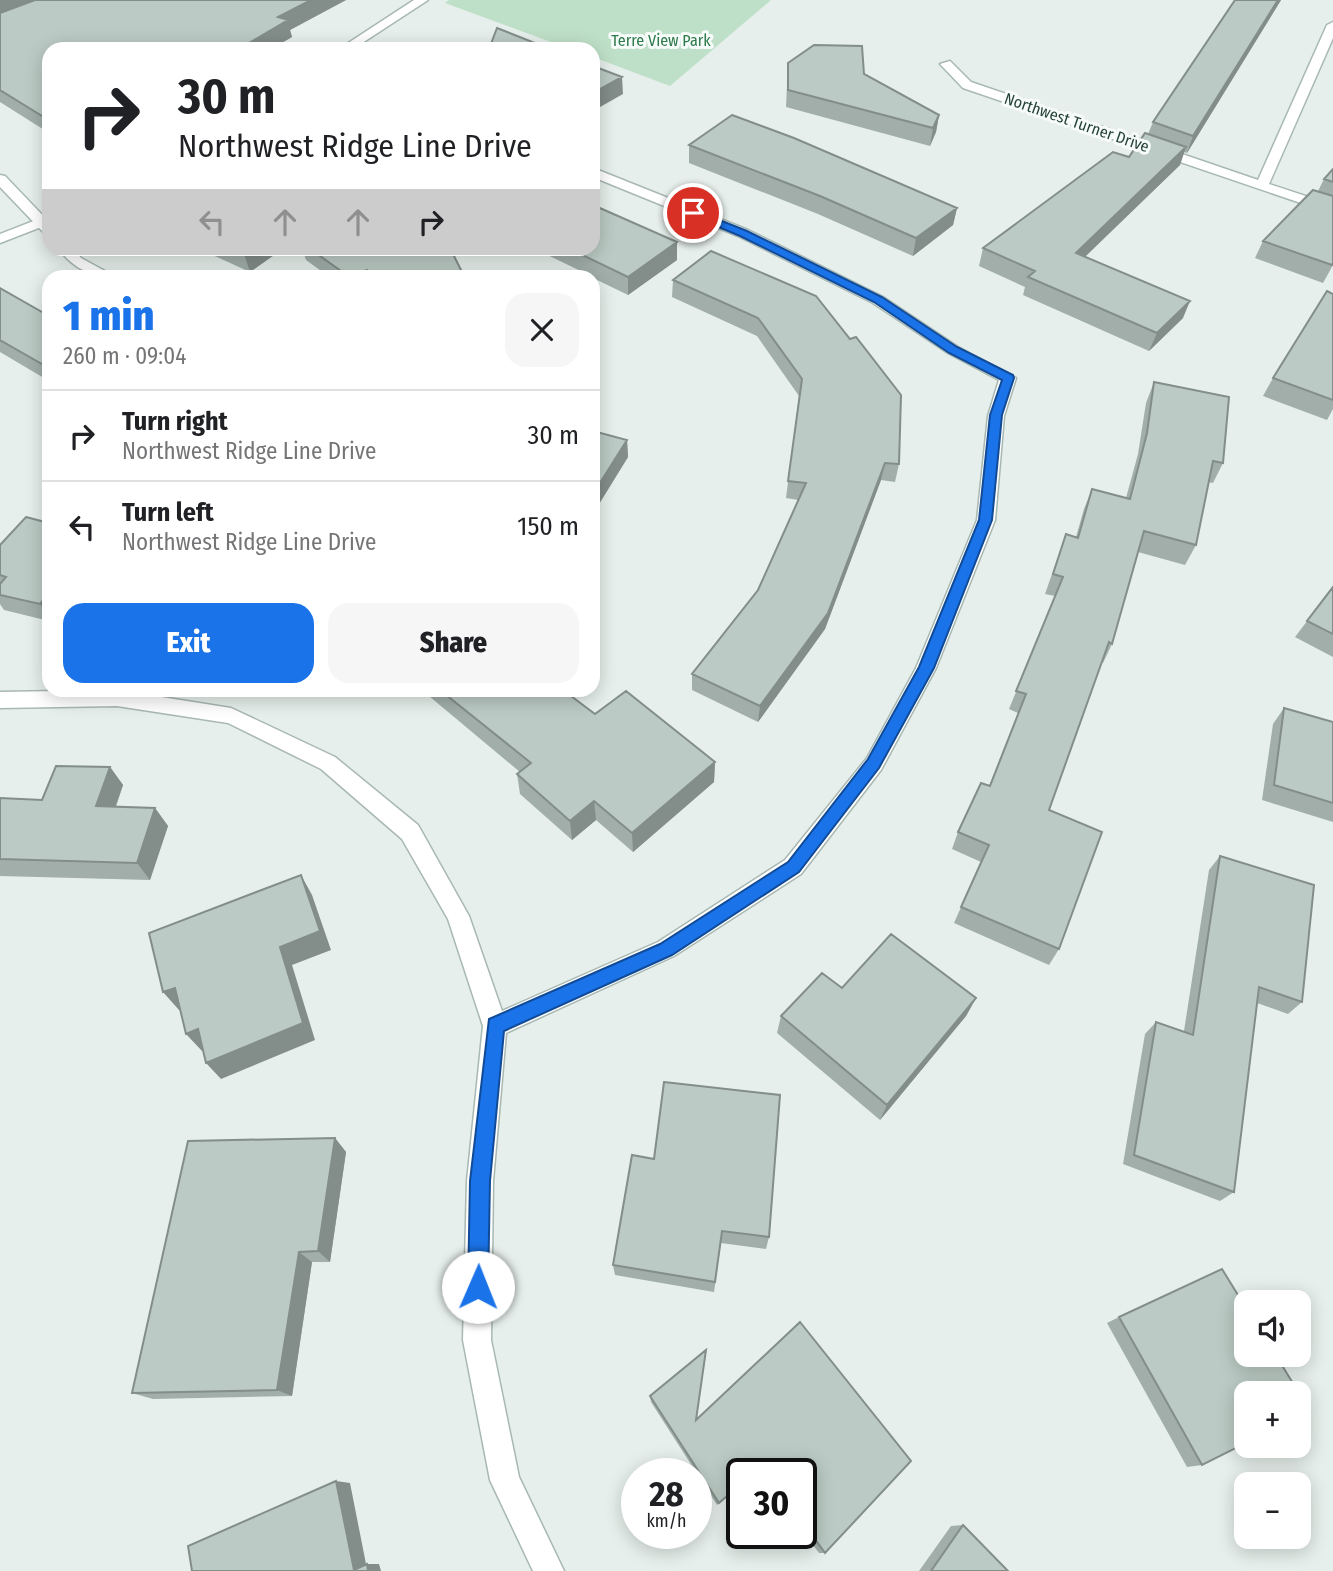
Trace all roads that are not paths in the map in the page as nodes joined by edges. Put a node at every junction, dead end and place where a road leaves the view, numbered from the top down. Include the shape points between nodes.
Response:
1 (422, 0) edge
2 (1333, 25) edge
3 (356, 42) edge
4 (946, 64) dead end
5 (600, 175) edge
6 (0, 179) edge
7 (1262, 185) junction
8 (1333, 210) edge
9 (42, 219) edge
10 (42, 226) edge
11 (0, 239) edge
12 (72, 256) edge
13 (95, 270) edge
14 (0, 700) edge
15 (495, 1026) junction
16 (549, 1571) edge

1 - 3 street
2 - 7 street
4 - 7 street, Northwest Turner Drive via 967,85
5 - 15 street via 743,233 865,293 953,350 1008,378 996,415 986,520 926,668 874,764 793,867 666,949
6 - 9 street
7 - 8 street, Northwest Turner Drive
10 - 11 street
12 - 13 street
14 - 15 street via 117,698 231,716 328,762 410,832 458,916
15 - 16 street via 480,1181 477,1340 505,1480

